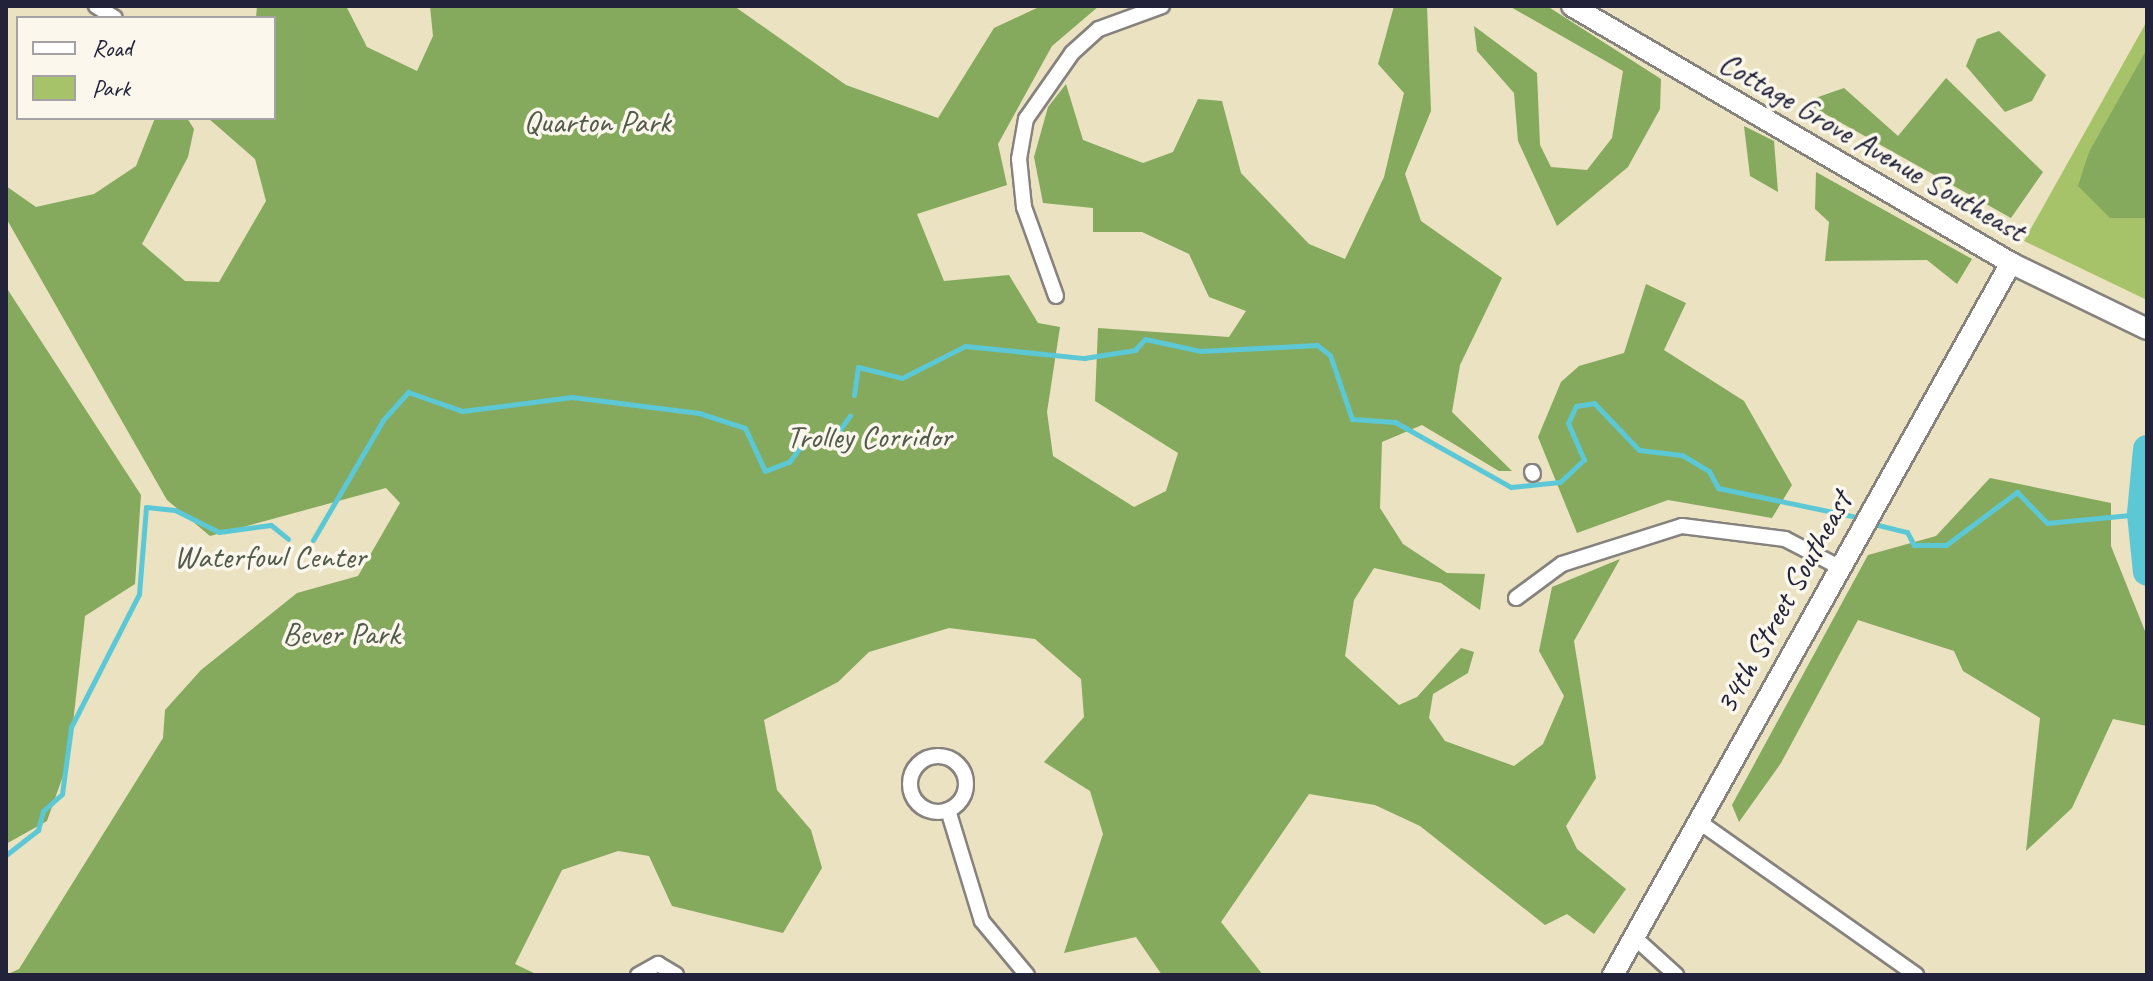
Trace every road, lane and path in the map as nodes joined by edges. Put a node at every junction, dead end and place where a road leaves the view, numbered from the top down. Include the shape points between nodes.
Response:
1 (1162, 6) edge
2 (1572, 6) edge
3 (2011, 263) junction
4 (1056, 296) dead end
5 (2147, 329) edge
6 (1837, 566) junction
7 (1516, 598) dead end
8 (948, 810) dead end
9 (1698, 821) junction
10 (1634, 937) junction
11 (638, 975) edge
12 (676, 975) edge
13 (1027, 975) edge
14 (1613, 975) edge
15 (1676, 975) edge
16 (1916, 975) edge

1 - 4 street via 1099,29 1072,53 1026,119 1024,207
2 - 3 street, Cottage Grove Avenue Southeast
3 - 5 street, Cottage Grove Avenue Southeast
3 - 6 street, 34th Street Southeast
6 - 7 street via 1785,539 1682,526 1562,564
6 - 9 street, 34th Street Southeast
8 - 13 street via 982,921
9 - 10 street, 34th Street Southeast
9 - 16 street
10 - 14 street, 34th Street Southeast
10 - 15 street
11 - 12 street via 658,964

